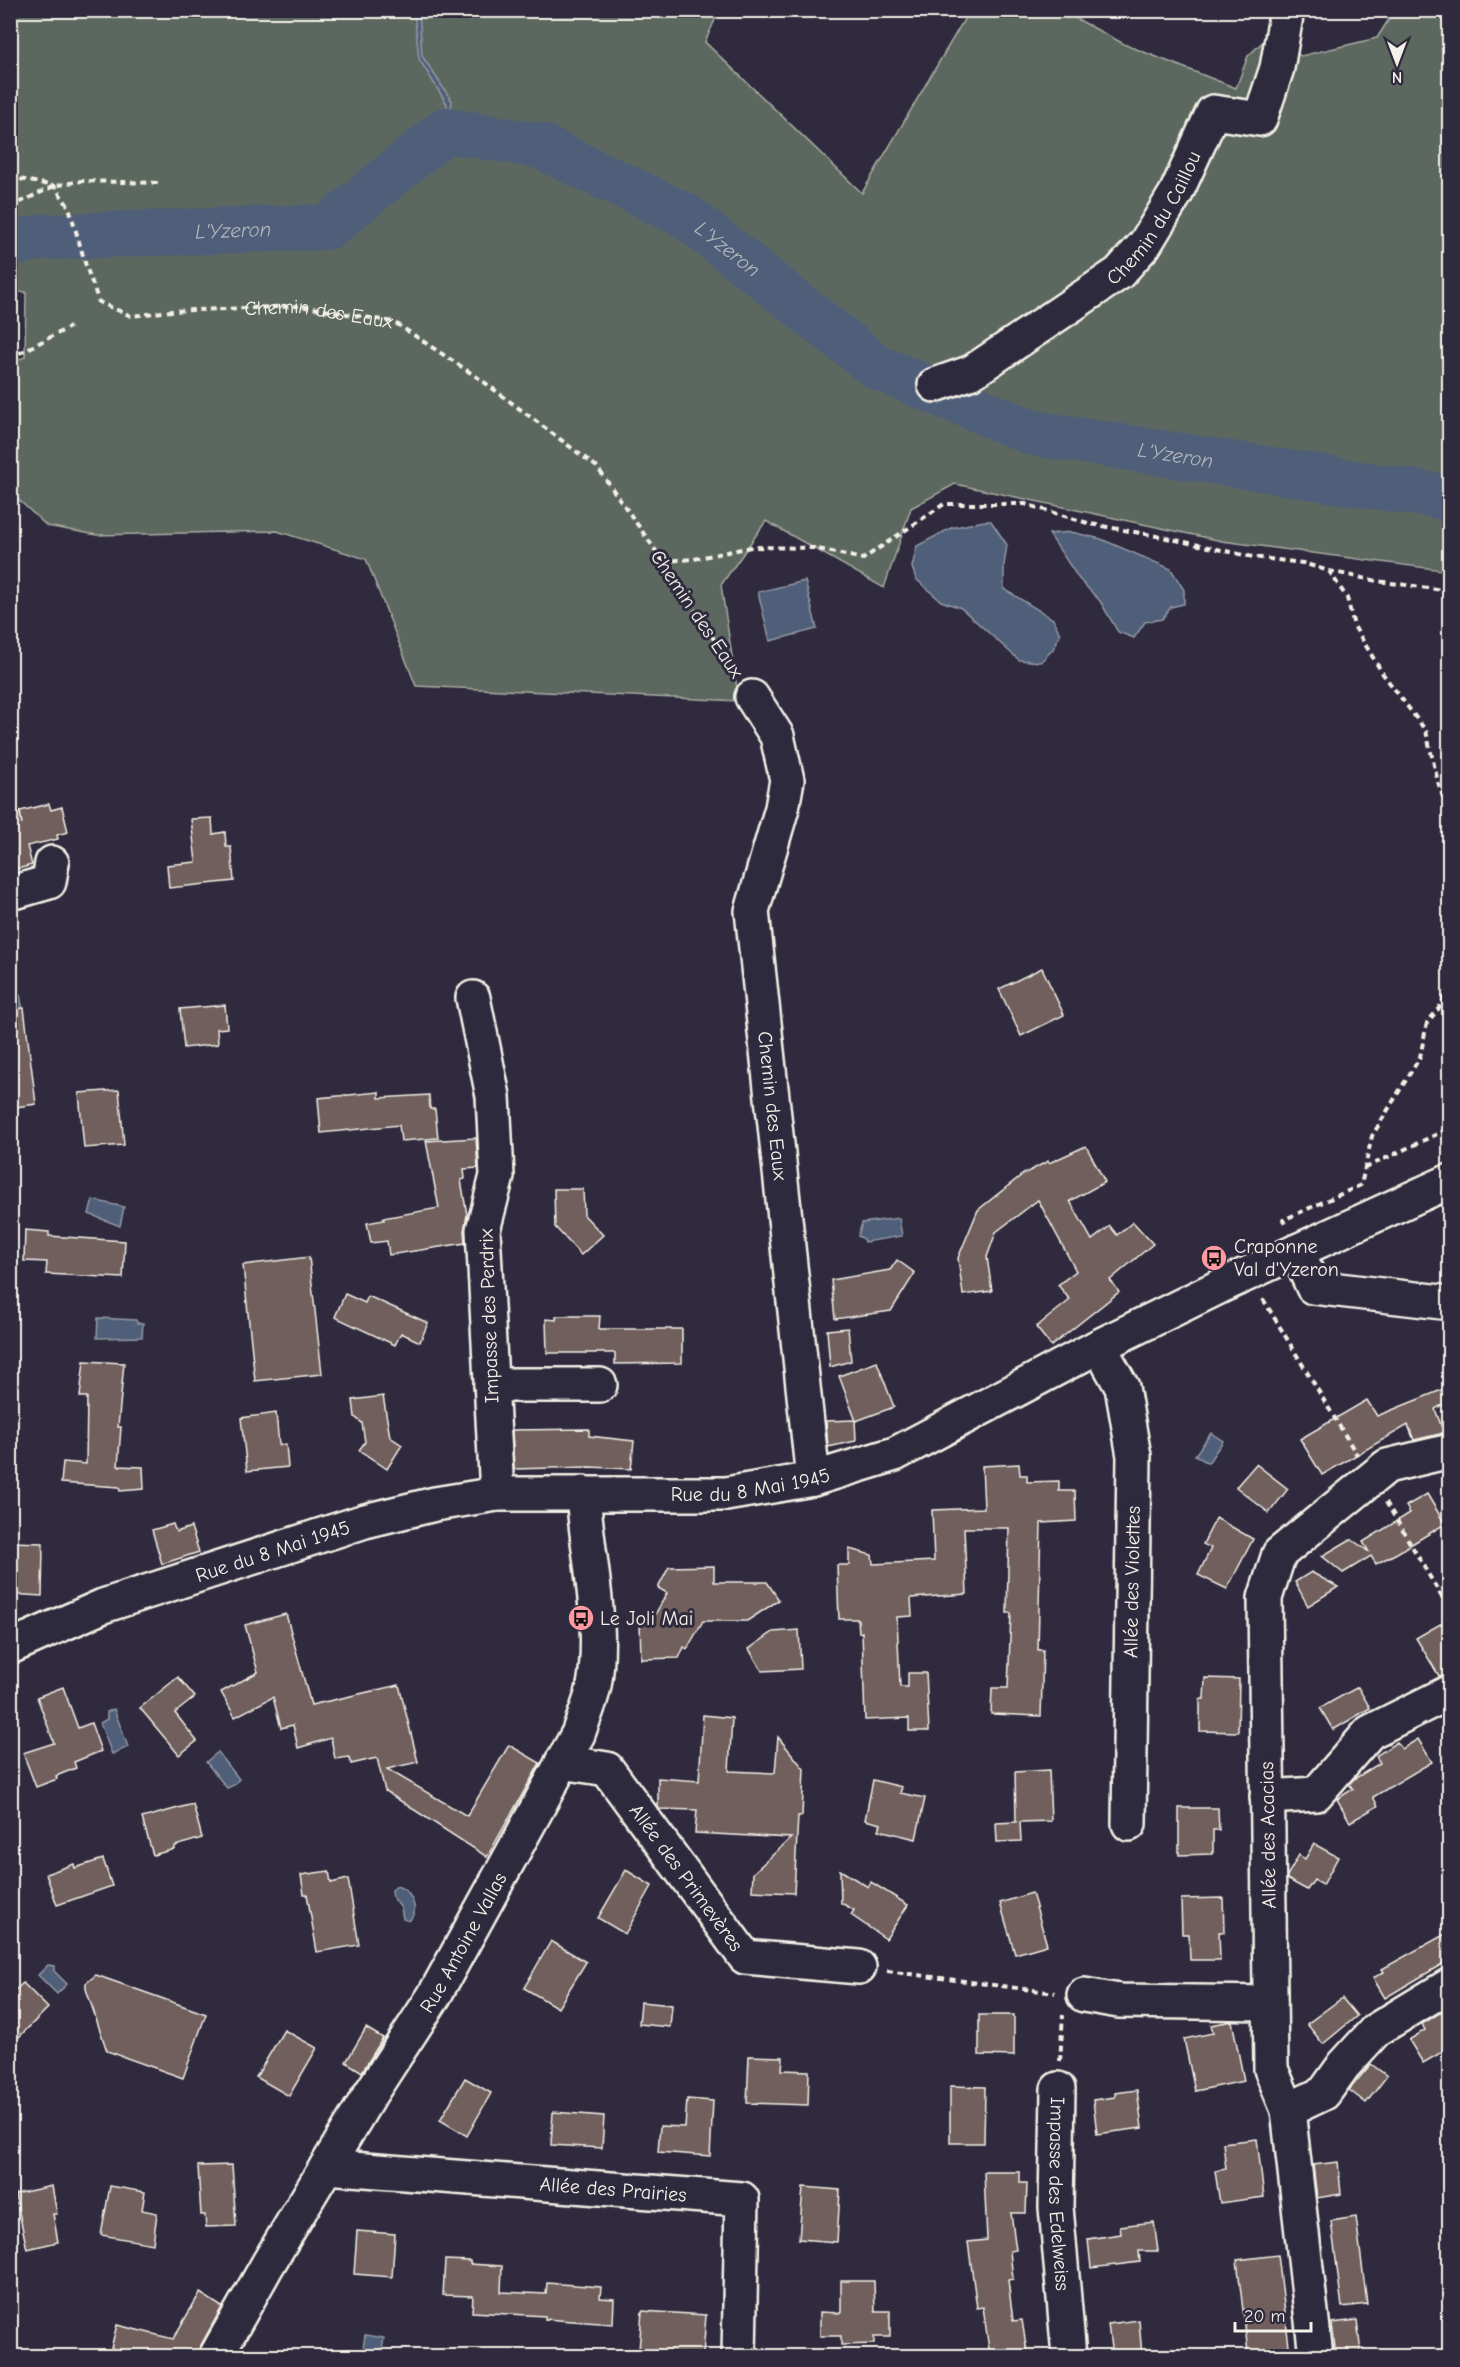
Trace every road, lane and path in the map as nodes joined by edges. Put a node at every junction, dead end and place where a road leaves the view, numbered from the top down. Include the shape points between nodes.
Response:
1 (1287, 10) edge
2 (10, 177) edge
3 (162, 183) dead end
4 (54, 186) junction
5 (10, 207) edge
6 (70, 327) dead end
7 (10, 358) edge
8 (935, 385) dead end
9 (663, 561) junction
10 (1329, 571) junction
11 (1449, 591) edge
12 (753, 698) joint
13 (1449, 819) edge
14 (52, 863) dead end
15 (10, 891) edge
16 (1449, 985) edge
17 (473, 998) dead end
18 (1449, 1128) edge
19 (1365, 1168) junction
20 (1449, 1181) edge
21 (1297, 1251) junction
22 (1449, 1303) edge
23 (1270, 1309) dead end
24 (1099, 1346) junction
25 (491, 1385) junction
26 (600, 1385) dead end
27 (1354, 1450) dead end
28 (1449, 1451) edge
29 (813, 1479) junction
30 (583, 1493) junction
31 (497, 1494) junction
32 (1397, 1521) dead end
33 (1449, 1611) edge
34 (10, 1647) edge
35 (1449, 1692) edge
36 (562, 1762) junction
37 (1267, 1797) junction
38 (1129, 1824) dead end
39 (860, 1967) joint
40 (1449, 1985) edge
41 (1074, 1995) junction
42 (1270, 2003) junction
43 (1058, 2089) joint
44 (1288, 2110) junction
45 (326, 2167) junction
46 (216, 2356) edge
47 (739, 2356) edge
48 (1069, 2356) edge
49 (1316, 2356) edge

1 - 8 street, Chemin du Caillou via 1276,68 1260,119 1213,112 1176,193 1145,244 1119,273 972,372
2 - 4 path
3 - 4 path via 81,181
4 - 5 path
4 - 9 path, Chemin des Eaux via 69,207 99,302 131,316 300,306 394,322 480,379 597,467
6 - 7 path
9 - 10 path via 751,547 814,548 863,559 944,504 1025,504 1091,524
9 - 12 path, Chemin des Eaux
10 - 11 path
10 - 13 path via 1347,598 1354,626 1383,674 1426,730
12 - 29 street, Chemin des Eaux via 777,736 787,780 752,911
14 - 15 street via 49,882
16 - 19 path via 1427,1023 1420,1057 1371,1136
17 - 25 street, Impasse des Perdrix via 494,1096 497,1176 483,1230
18 - 19 path
19 - 21 path via 1361,1185 1283,1220
20 - 21 street, Rue du 8 Mai 1945
21 - 22 street via 1313,1287
21 - 24 street, Rue du 8 Mai 1945
23 - 27 path
24 - 29 street, Rue du 8 Mai 1945 via 895,1455
24 - 38 street, Allée des Violettes via 1122,1387 1134,1456
25 - 26 street
25 - 31 street, Impasse des Perdrix
28 - 37 street, Allée des Acacias via 1387,1466 1279,1554 1264,1598
29 - 30 street, Rue du 8 Mai 1945 via 726,1494
30 - 31 street, Rue du 8 Mai 1945
30 - 36 street, Rue Antoine Vallas via 597,1662 594,1688 578,1734
31 - 34 street, Rue du 8 Mai 1945 via 365,1521 103,1606
32 - 33 path
35 - 37 street via 1370,1732 1316,1794
36 - 39 street, Allée des Primevères via 607,1769 745,1958
36 - 45 street, Rue Antoine Vallas via 434,1996
37 - 42 street, Allée des Acacias
39 - 41 path
40 - 44 street via 1376,2030 1324,2093
41 - 42 street via 1119,2001
41 - 43 path, Impasse des Edelweiss
42 - 44 street, Allée des Acacias via 1271,2069
43 - 48 street, Impasse des Edelweiss via 1056,2207
44 - 49 street
45 - 46 street, Rue Antoine Vallas
45 - 47 street, Allée des Prairies via 742,2199

